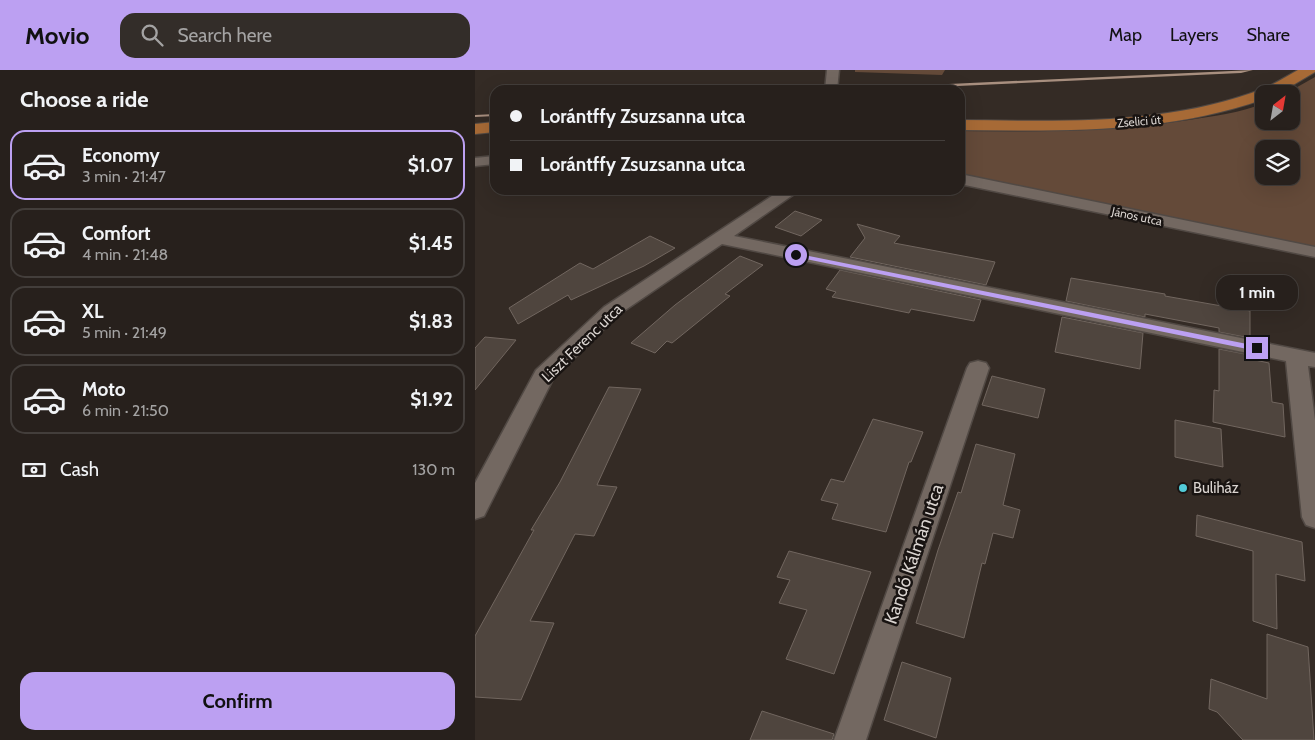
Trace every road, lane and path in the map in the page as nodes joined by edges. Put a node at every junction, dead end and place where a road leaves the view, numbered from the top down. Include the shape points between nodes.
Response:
1 (833, 70) edge
2 (1309, 70) edge
3 (831, 85) edge
4 (965, 124) edge
5 (490, 127) edge
6 (475, 128) edge
7 (490, 160) edge
8 (475, 162) edge
9 (965, 180) edge
10 (785, 195) edge
11 (721, 239) junction
12 (1315, 252) edge
13 (1305, 358) edge
14 (979, 368) dead end
15 (475, 508) edge
16 (1315, 517) edge
17 (850, 740) edge

1 - 3 street
2 - 4 main road, Zselici út via 1245,100 1167,118 1075,126
5 - 6 main road
7 - 8 street
9 - 12 street, János utca
10 - 11 street, Liszt Ferenc utca
11 - 13 street
11 - 15 street, Liszt Ferenc utca via 611,311 544,375
13 - 16 street
14 - 17 street, Kandó Kálmán utca

